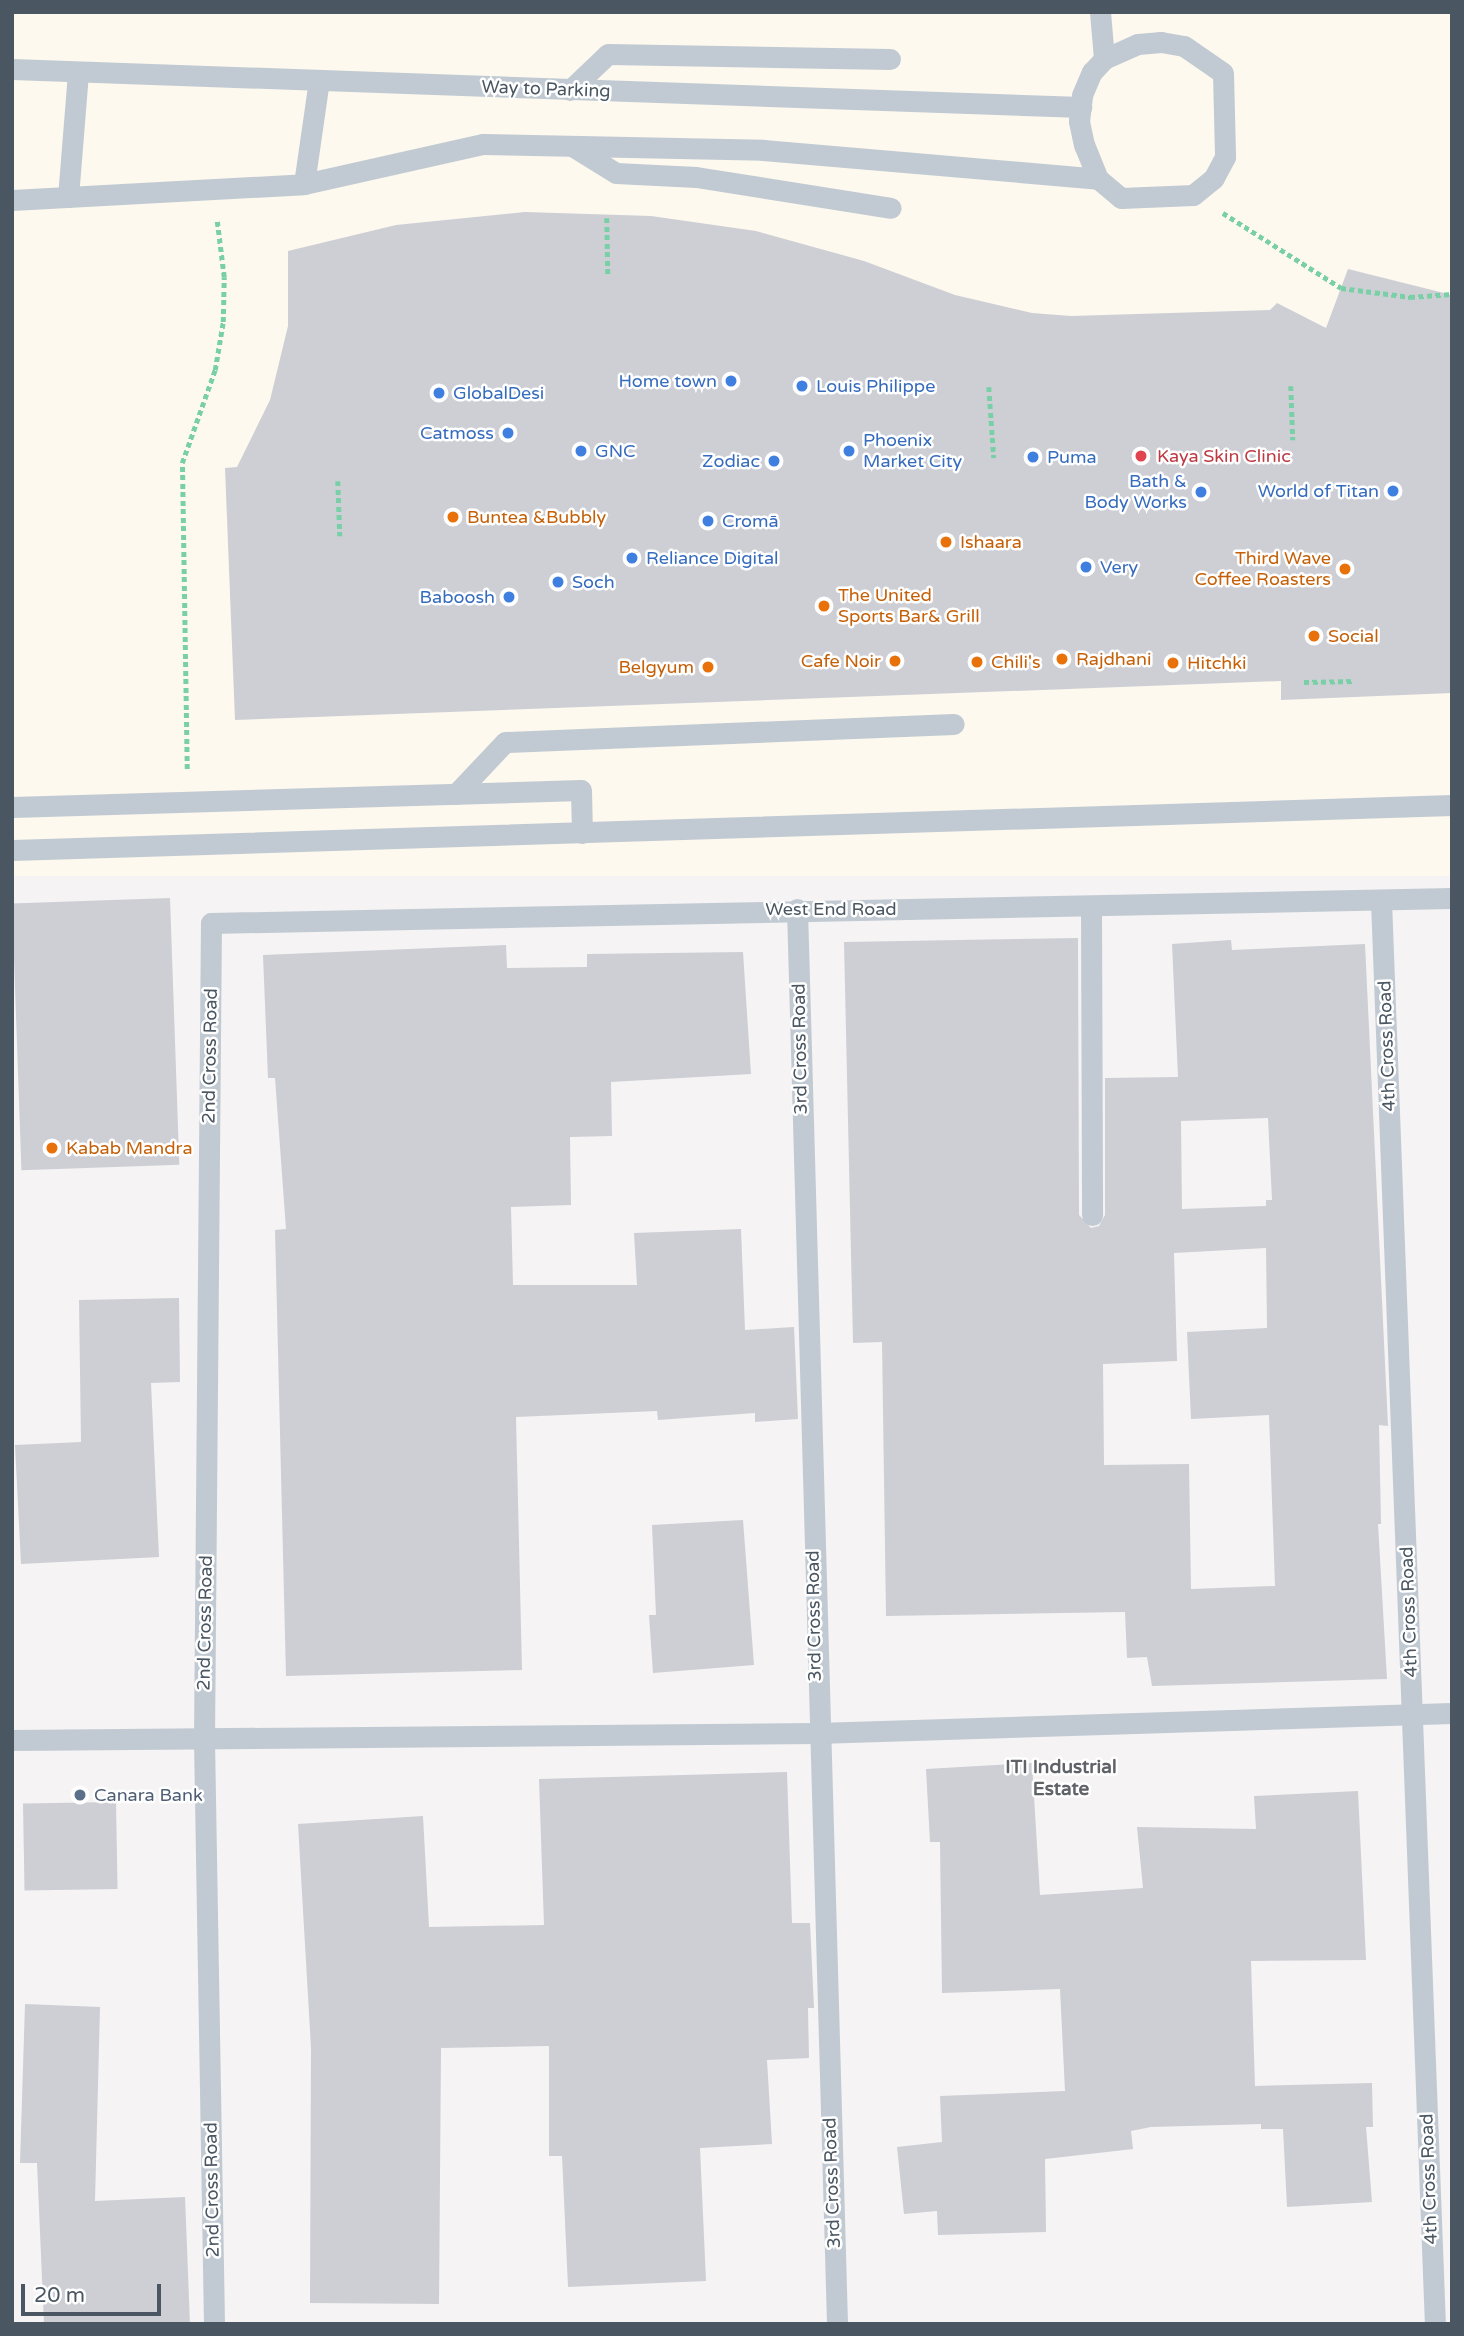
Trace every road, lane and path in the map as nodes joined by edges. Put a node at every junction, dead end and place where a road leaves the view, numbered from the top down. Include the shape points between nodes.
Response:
1 (1100, 12) edge
2 (890, 59) dead end
3 (1104, 59) junction
4 (12, 69) edge
5 (78, 72) junction
6 (319, 80) junction
7 (570, 90) junction
8 (1081, 107) junction
9 (573, 146) junction
10 (1098, 178) junction
11 (304, 184) junction
12 (210, 190) junction
13 (1194, 195) junction
14 (68, 197) junction
15 (12, 200) edge
16 (891, 208) dead end
17 (607, 218) dead end
18 (608, 276) dead end
19 (1452, 294) edge
20 (1291, 386) dead end
21 (989, 387) dead end
22 (1293, 440) dead end
23 (993, 458) dead end
24 (338, 481) dead end
25 (340, 536) dead end
26 (1354, 681) dead end
27 (1304, 682) dead end
28 (954, 724) dead end
29 (456, 794) junction
30 (187, 802) junction
31 (1452, 805) edge
32 (12, 807) edge
33 (582, 833) junction
34 (12, 850) edge
35 (1452, 898) edge
36 (1381, 901) junction
37 (1091, 908) junction
38 (797, 909) junction
39 (211, 923) joint
40 (1092, 1215) dead end
41 (1413, 1712) junction
42 (1452, 1713) edge
43 (817, 1733) junction
44 (204, 1739) junction
45 (12, 1740) edge
46 (214, 2324) edge
47 (836, 2324) edge
48 (1435, 2324) edge

1 - 3 lane
2 - 7 lane via 608,54
3 - 8 lane via 1092,72
3 - 13 lane via 1138,44 1161,42 1184,46 1223,72 1225,157 1214,178
4 - 5 lane, Way to Parking
5 - 6 lane, Way to Parking
5 - 14 lane
6 - 7 lane, Way to Parking
6 - 11 lane
7 - 8 lane, Way to Parking
8 - 10 lane via 1084,145
9 - 10 lane via 763,150
9 - 11 lane via 483,144
9 - 16 lane via 616,173 696,177
10 - 13 lane via 1112,194 1130,200
11 - 12 lane
12 - 14 lane
12 - 30 path via 224,277 223,322 215,370 182,463
13 - 19 path via 1341,288 1410,297
14 - 15 lane
17 - 18 path
20 - 22 path
21 - 23 path
24 - 25 path
26 - 27 path
28 - 29 lane via 505,742
29 - 30 lane
29 - 33 lane via 581,790
30 - 32 lane
31 - 33 lane
33 - 34 lane
35 - 36 lane, West End Road
36 - 37 lane, West End Road
36 - 41 lane, 4th Cross Road
37 - 38 lane, West End Road
37 - 40 lane
38 - 39 lane, West End Road
38 - 43 lane, 3rd Cross Road
39 - 44 lane, 2nd Cross Road
41 - 42 lane
41 - 43 lane
41 - 48 lane, 4th Cross Road
43 - 44 lane
43 - 47 lane, 3rd Cross Road
44 - 45 lane
44 - 46 lane, 2nd Cross Road

